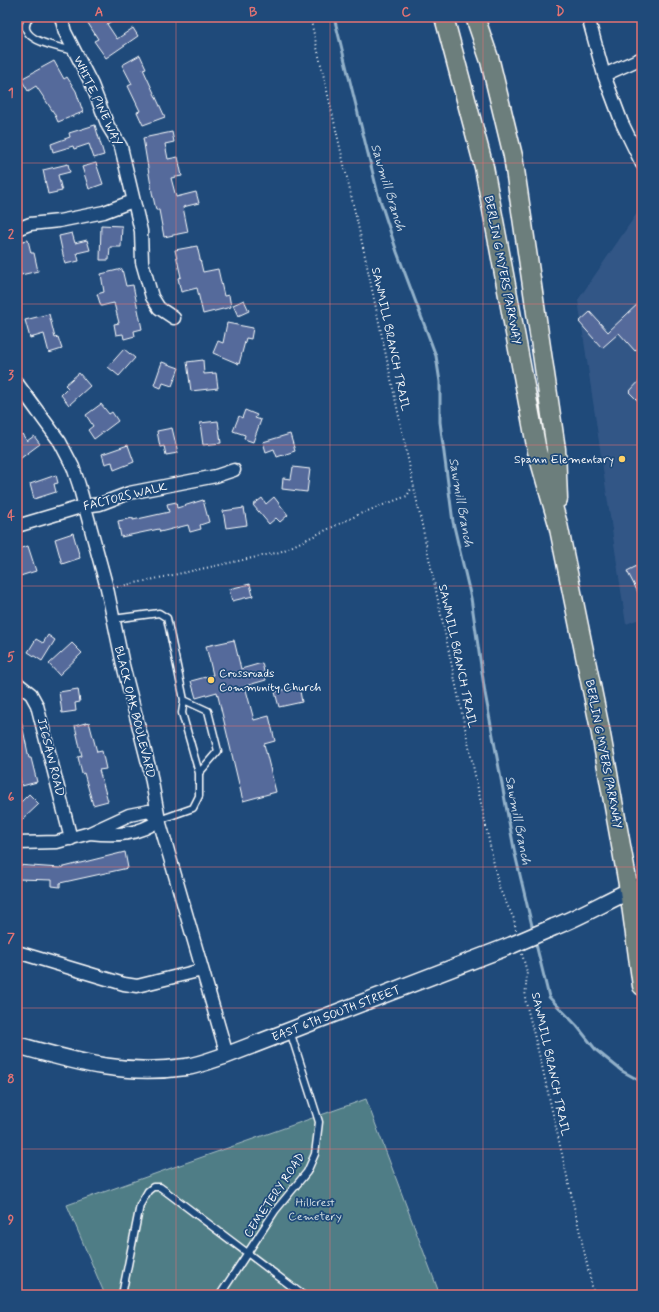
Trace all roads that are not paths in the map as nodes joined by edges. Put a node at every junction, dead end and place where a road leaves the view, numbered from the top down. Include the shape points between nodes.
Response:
1 (30, 17) edge
2 (61, 17) edge
3 (444, 17) edge
4 (476, 17) edge
5 (481, 17) edge
6 (588, 17) edge
7 (76, 51) junction
8 (642, 58) edge
9 (490, 61) junction
10 (604, 75) junction
11 (642, 164) edge
12 (133, 201) junction
13 (17, 229) edge
14 (174, 318) dead end
15 (17, 383) edge
16 (234, 470) dead end
17 (84, 506) junction
18 (558, 524) junction
19 (17, 526) edge
20 (112, 619) junction
21 (17, 683) edge
22 (184, 700) junction
23 (199, 773) junction
24 (159, 820) junction
25 (90, 833) junction
26 (71, 838) junction
27 (17, 843) edge
28 (635, 887) edge
29 (17, 952) edge
30 (202, 970) junction
31 (642, 986) edge
32 (290, 1031) junction
33 (17, 1045) edge
34 (227, 1055) junction
35 (248, 1252) junction
36 (122, 1295) edge
37 (220, 1295) edge
38 (303, 1295) edge

1 - 7 lane via 27,30 30,36 38,41
2 - 7 street, WHITE PINE WAY via 65,32
3 - 18 main road, BERLIN G MYERS PARKWAY via 484,167 537,451
4 - 9 main road, BERLIN G MYERS PARKWAY
5 - 9 main road
6 - 10 street
7 - 12 street, WHITE PINE WAY via 108,126 121,147
8 - 10 street
9 - 18 main road, BERLIN G MYERS PARKWAY via 513,156 555,441
10 - 11 street via 622,123
12 - 13 street via 104,212 34,223
12 - 14 street, WHITE PINE WAY via 141,232 142,262 152,297 164,312
15 - 17 street, BLACK OAK BOULEVARD via 68,455
16 - 17 street, FACTORS WALK via 216,476 129,493 100,504
17 - 19 street, FACTORS WALK
17 - 20 street, BLACK OAK BOULEVARD via 108,588
18 - 28 main road, BERLIN G MYERS PARKWAY
20 - 22 lane via 159,613 167,618
20 - 24 street, BLACK OAK BOULEVARD via 150,771
21 - 26 street, JIGSAW ROAD via 31,694 37,704
22 - 23 lane via 182,713
22 - 23 lane via 208,711 218,751
23 - 24 lane via 199,796 193,808
24 - 25 street via 148,828 120,835
24 - 25 street via 149,811 129,815
24 - 30 street, BLACK OAK BOULEVARD
25 - 26 street
26 - 27 street via 57,842
28 - 31 main road, BERLIN G MYERS PARKWAY
28 - 32 street, EAST 6TH SOUTH STREET, bridge via 587,913 517,943
29 - 30 street via 137,986
30 - 34 street, BLACK OAK BOULEVARD
32 - 34 street, EAST 6TH SOUTH STREET
32 - 35 lane, CEMETERY ROAD via 319,1122 315,1154 307,1172
33 - 34 street, EAST 6TH SOUTH STREET via 100,1067 144,1071 188,1067
35 - 36 lane via 166,1190 154,1188 148,1191 140,1205
35 - 37 lane, CEMETERY ROAD
35 - 38 lane

